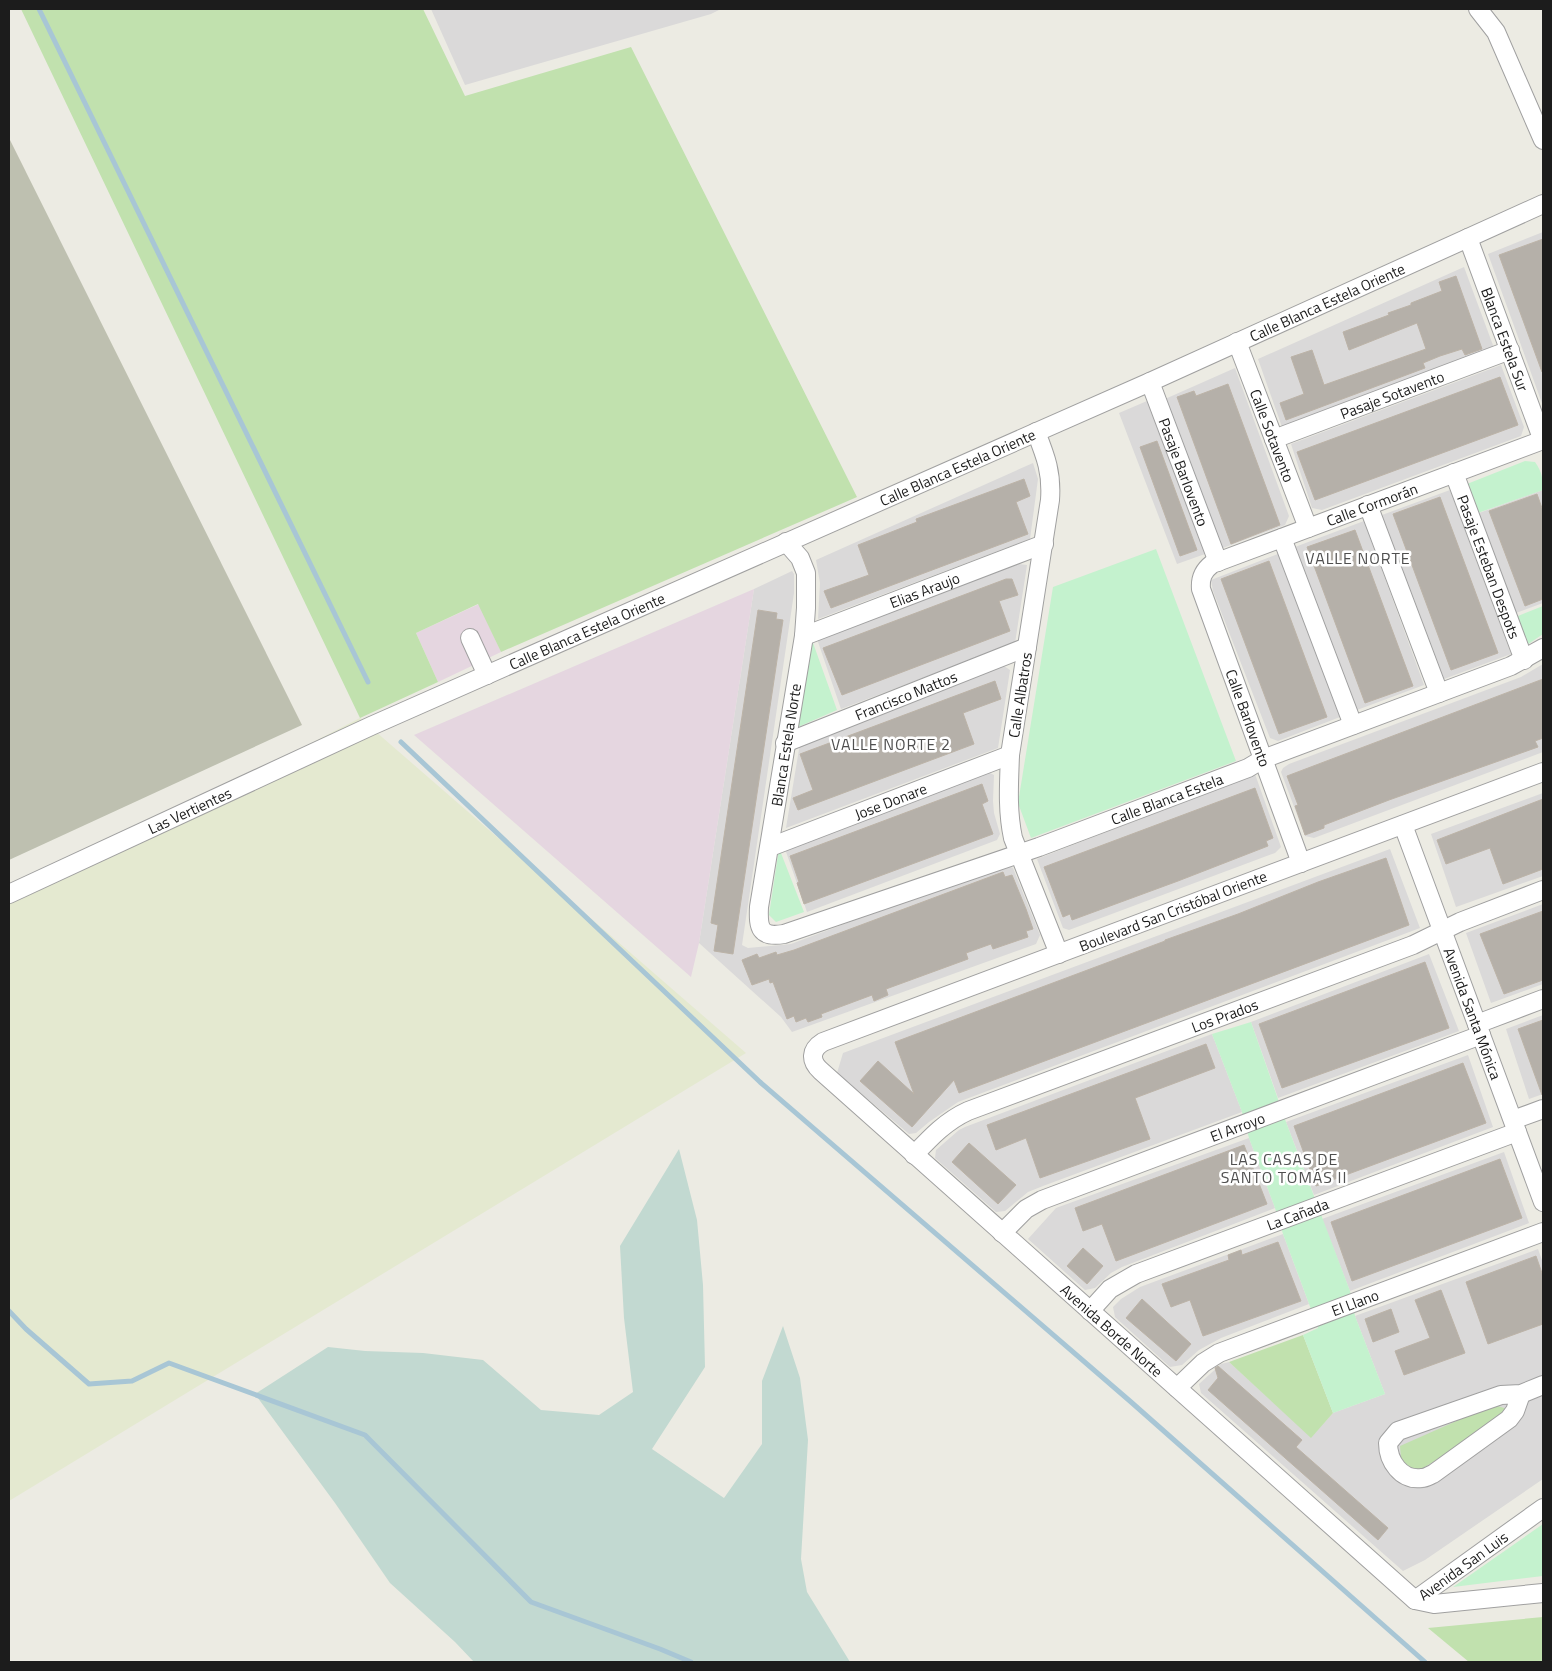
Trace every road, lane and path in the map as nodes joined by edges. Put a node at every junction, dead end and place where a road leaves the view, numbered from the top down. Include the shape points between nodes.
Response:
1 (1478, 9) edge
2 (1543, 140) edge
3 (1543, 204) edge
4 (1468, 238) junction
5 (1238, 342) junction
6 (1510, 350) junction
7 (1150, 382) junction
8 (1036, 432) junction
9 (1274, 439) junction
10 (1543, 440) edge
11 (1454, 473) junction
12 (1368, 506) junction
13 (1308, 528) junction
14 (1282, 538) junction
15 (786, 542) junction
16 (1044, 544) junction
17 (1218, 562) junction
18 (1203, 572) joint
19 (804, 636) junction
20 (470, 638) dead end
21 (1027, 648) junction
22 (1543, 648) edge
23 (1524, 660) junction
24 (487, 675) junction
25 (1439, 693) junction
26 (371, 726) joint
27 (1353, 726) junction
28 (785, 743) junction
29 (1010, 755) junction
30 (1263, 759) junction
31 (1543, 772) edge
32 (1403, 825) junction
33 (770, 847) junction
34 (1019, 853) junction
35 (1301, 863) junction
36 (1543, 890) edge
37 (9, 894) edge
38 (1442, 930) junction
39 (784, 934) joint
40 (1059, 954) junction
41 (1543, 999) edge
42 (1479, 1030) junction
43 (813, 1058) joint
44 (1543, 1109) edge
45 (1515, 1126) junction
46 (914, 1155) junction
47 (1543, 1202) edge
48 (1543, 1232) edge
49 (1002, 1233) junction
50 (1090, 1311) junction
51 (1543, 1385) edge
52 (1178, 1388) junction
53 (1520, 1394) junction
54 (1543, 1508) edge
55 (1543, 1593) edge
56 (1415, 1600) junction

1 - 2 street via 1496,32
3 - 4 street, Calle Blanca Estela Oriente
4 - 5 street, Calle Blanca Estela Oriente
4 - 6 street, Blanca Estela Sur
5 - 7 street, Calle Blanca Estela Oriente
5 - 9 street, Calle Sotavento
6 - 9 street, Pasaje Sotavento
6 - 10 street, Blanca Estela Sur
7 - 8 street, Calle Blanca Estela Oriente
7 - 17 street, Pasaje Barlovento
8 - 15 street, Calle Blanca Estela Oriente
8 - 16 street, Calle Albatros via 1048,461 1050,478
9 - 13 street, Calle Sotavento
10 - 11 street, Calle Cormorán
11 - 12 street, Calle Cormorán
11 - 23 street, Pasaje Esteban Despots
12 - 13 street, Calle Cormorán
12 - 25 street
13 - 14 street, Calle Cormorán
14 - 17 street, Calle Cormorán
14 - 27 street
15 - 19 street, Blanca Estela Norte via 800,558 806,573
15 - 24 street, Calle Blanca Estela Oriente
16 - 19 street, Elias Araujo
16 - 21 street, Calle Albatros
17 - 18 street, Calle Cormorán
18 - 30 street, Calle Barlovento via 1201,589
19 - 28 street, Blanca Estela Norte
20 - 24 street
21 - 28 street, Francisco Mattos
21 - 29 street, Calle Albatros
22 - 23 street, Calle Blanca Estela
23 - 25 street, Calle Blanca Estela
24 - 26 street, Calle Blanca Estela Oriente
25 - 27 street, Calle Blanca Estela
26 - 37 street, Las Vertientes
27 - 30 street, Calle Blanca Estela
28 - 33 street, Blanca Estela Norte
29 - 33 street, Jose Donare
29 - 34 street, Calle Albatros via 1009,820
30 - 34 street, Calle Blanca Estela via 1239,772
30 - 35 street, Calle Barlovento
31 - 32 street, Boulevard San Cristóbal Oriente
32 - 35 street, Boulevard San Cristóbal Oriente
32 - 38 street, Avenida Santa Mónica
33 - 39 street, Blanca Estela Norte via 759,924 767,934
34 - 39 street, Calle Blanca Estela
34 - 40 street, Calle Albatros
35 - 40 street, Boulevard San Cristóbal Oriente
36 - 38 street, Los Prados
38 - 42 street, Avenida Santa Mónica
38 - 46 street, Los Prados via 1413,945 968,1111 938,1130
40 - 43 street, Boulevard San Cristóbal Oriente via 823,1042 816,1046
41 - 42 street, El Arroyo
42 - 45 street, Avenida Santa Mónica
42 - 49 street, El Arroyo via 1042,1200 1026,1209
43 - 46 street, Avenida Borde Norte via 820,1072
44 - 45 street, La Cañada
45 - 47 street, Avenida Santa Mónica
45 - 50 street, La Cañada via 1136,1274 1110,1289
46 - 49 street, Avenida Borde Norte
48 - 52 street, El Llano via 1220,1353 1203,1363
49 - 50 street, Avenida Borde Norte
50 - 52 street, Avenida Borde Norte
51 - 53 street
52 - 56 street, Avenida Borde Norte
53 - 53 street via 1501,1395 1398,1431 1388,1443 1388,1454 1406,1475 1423,1478 1433,1474 1509,1419
54 - 56 street, Avenida San Luis
55 - 56 street, Avenida San Luis via 1439,1604

